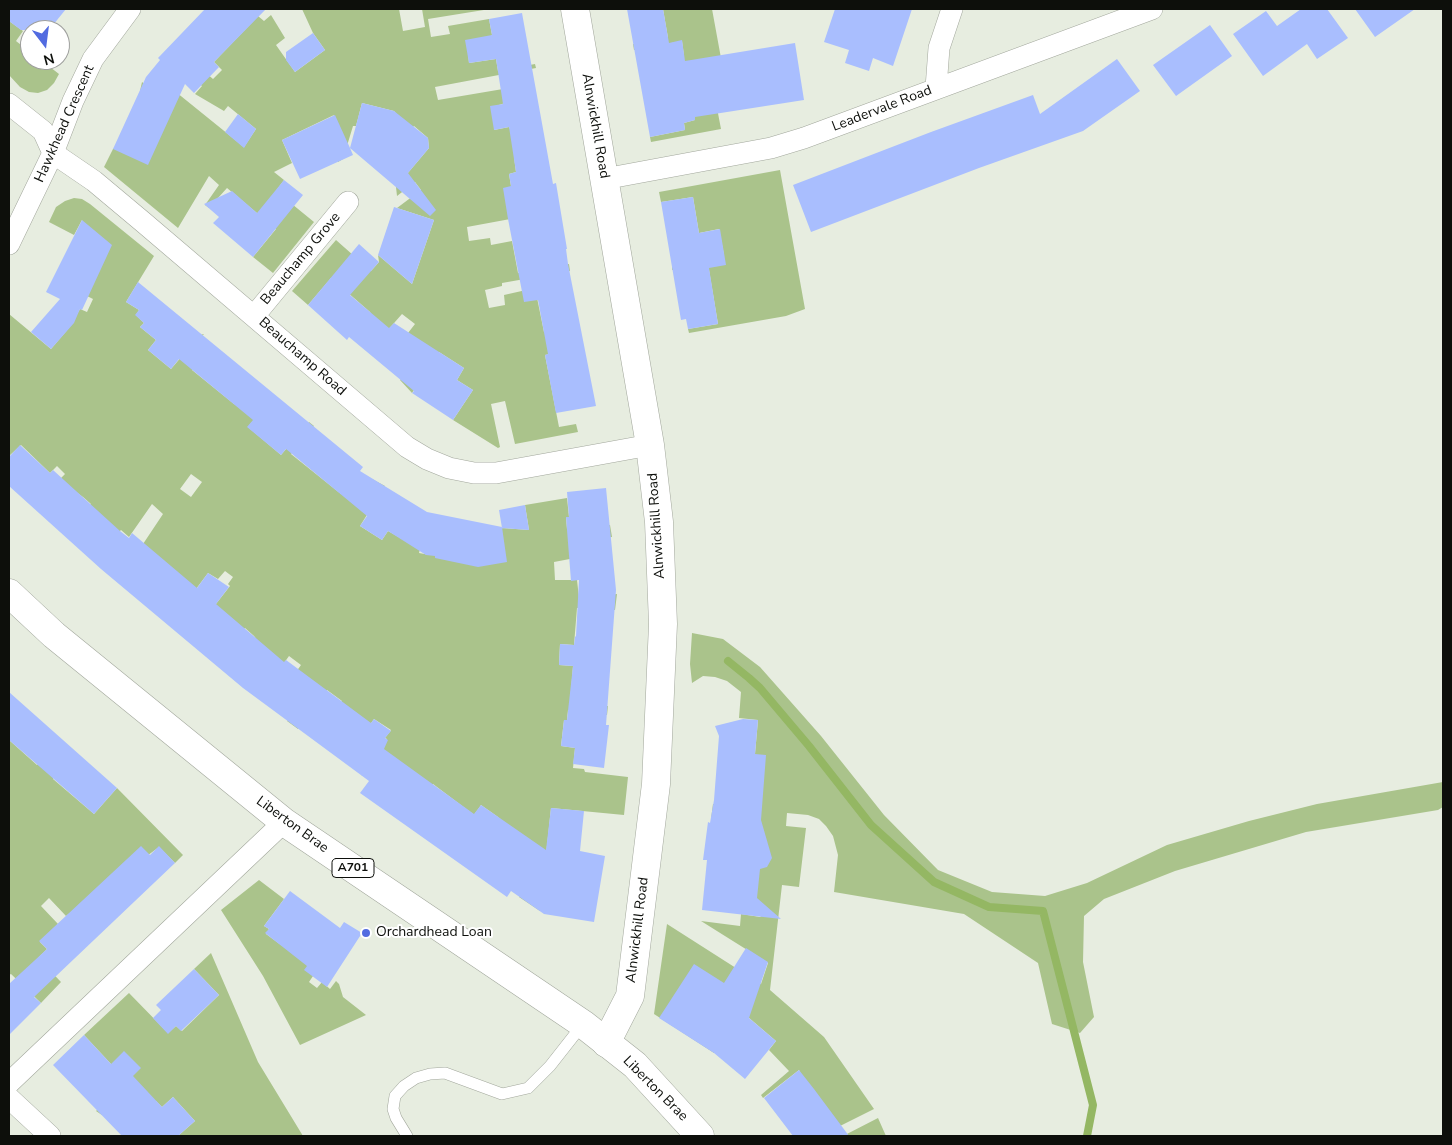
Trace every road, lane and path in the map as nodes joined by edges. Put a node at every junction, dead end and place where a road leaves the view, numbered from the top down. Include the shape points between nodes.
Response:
1 (130, 9) edge
2 (575, 9) edge
3 (952, 9) edge
4 (1152, 9) edge
5 (936, 88) junction
6 (9, 104) edge
7 (53, 153) junction
8 (604, 179) junction
9 (348, 202) dead end
10 (9, 244) edge
11 (254, 316) junction
12 (650, 445) junction
13 (9, 593) edge
14 (284, 822) junction
15 (583, 1024) junction
16 (606, 1043) junction
17 (9, 1083) edge
18 (9, 1098) edge
19 (50, 1136) edge
20 (407, 1136) edge
21 (700, 1136) edge

1 - 7 street, Hawkhead Crescent via 93,59
2 - 8 street, Alnwickhill Road
3 - 5 street via 939,48
4 - 5 street, Leadervale Road
5 - 8 street, Leadervale Road via 772,148
6 - 7 street, Beauchamp Road via 43,131
7 - 10 street, Hawkhead Crescent
7 - 11 street, Beauchamp Road via 101,187
8 - 12 street, Alnwickhill Road
9 - 11 street, Beauchamp Grove
11 - 12 street, Beauchamp Road via 407,447 449,468 496,473
12 - 16 street, Alnwickhill Road via 659,522 663,624 656,784 630,996
13 - 14 street, Liberton Brae / A701 via 54,635
14 - 15 street, Liberton Brae / A701
14 - 17 street
15 - 16 street, Liberton Brae / A701
15 - 20 lane via 528,1088 502,1094 445,1073 416,1078 395,1096 393,1109
16 - 21 street, Liberton Brae / A701 via 634,1065
18 - 19 street

